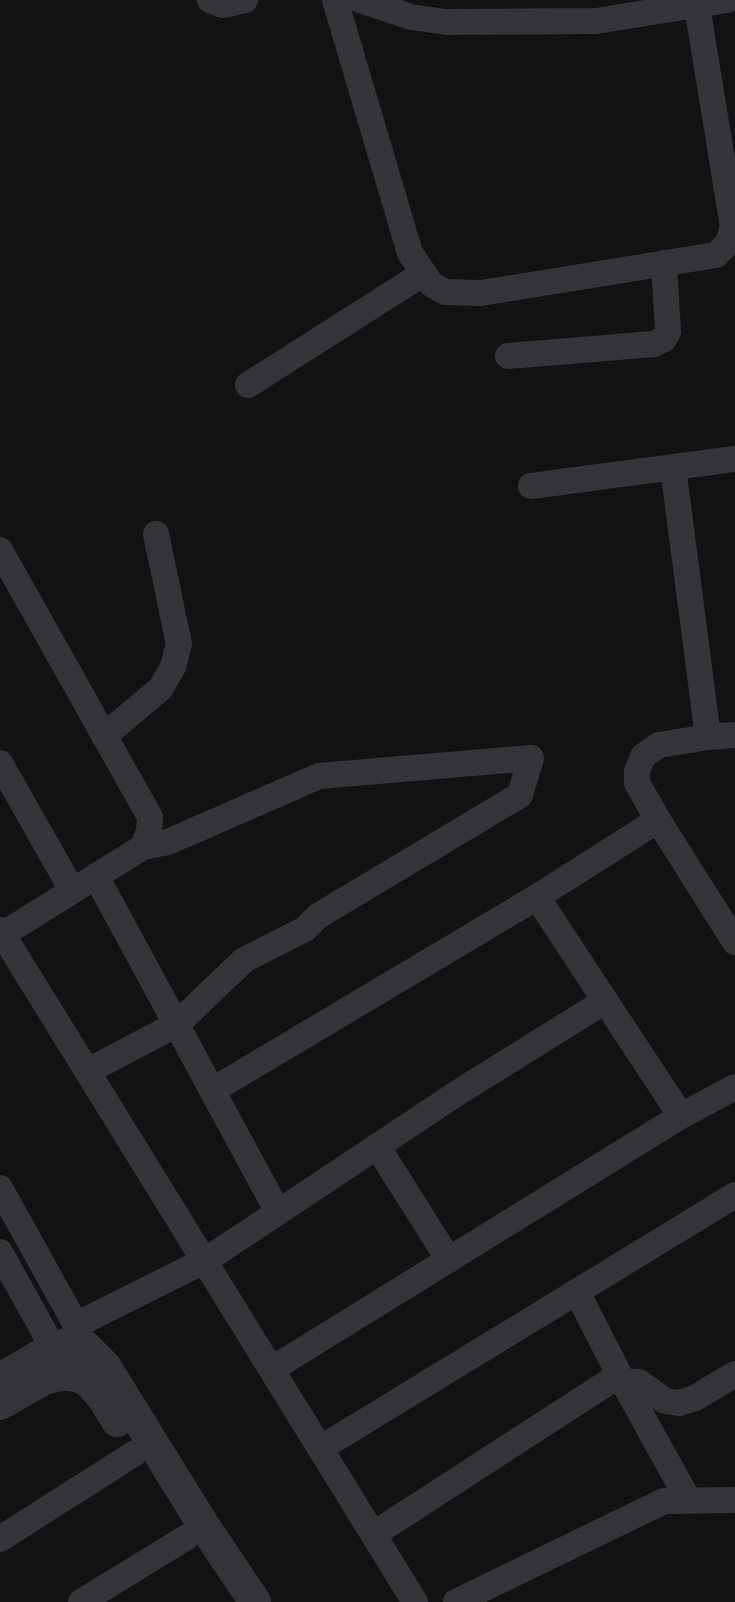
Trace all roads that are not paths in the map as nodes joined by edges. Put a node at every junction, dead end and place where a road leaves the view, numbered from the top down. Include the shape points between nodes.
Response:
1 (210, 0) edge
2 (245, 0) edge
3 (335, 0) edge
4 (360, 0) edge
5 (727, 0) edge
6 (697, 2) edge
7 (732, 243) edge
8 (664, 263) junction
9 (424, 273) junction
10 (508, 356) dead end
11 (248, 385) dead end
12 (735, 459) edge
13 (673, 467) junction
14 (531, 486) dead end
15 (156, 534) dead end
16 (0, 550) edge
17 (104, 736) junction
18 (728, 737) edge
19 (0, 764) edge
20 (658, 820) junction
21 (143, 847) junction
22 (96, 876) junction
23 (72, 890) junction
24 (537, 897) junction
25 (1, 934) edge
26 (735, 941) edge
27 (605, 1001) junction
28 (177, 1024) junction
29 (88, 1071) junction
30 (735, 1087) edge
31 (213, 1090) junction
32 (681, 1116) junction
33 (377, 1146) junction
34 (0, 1188) edge
35 (735, 1195) edge
36 (278, 1212) junction
37 (0, 1252) edge
38 (206, 1260) junction
39 (449, 1260) junction
40 (577, 1292) junction
41 (71, 1339) junction
42 (272, 1369) junction
43 (735, 1374) edge
44 (80, 1377) junction
45 (0, 1379) edge
46 (622, 1380) junction
47 (0, 1404) edge
48 (321, 1448) junction
49 (135, 1454) junction
50 (735, 1500) edge
51 (689, 1501) junction
52 (374, 1534) junction
53 (187, 1537) junction
54 (0, 1539) edge
55 (81, 1602) edge
56 (230, 1602) edge
57 (255, 1602) edge
58 (415, 1602) edge
59 (456, 1602) edge

1 - 2 street via 223,5
3 - 9 street via 410,253
4 - 6 street via 411,17 446,22 596,21
5 - 6 street
6 - 7 street via 733,227
7 - 8 street via 716,255
8 - 9 street via 481,293 445,292 431,284
8 - 10 street via 668,332 664,339 654,344
9 - 11 street
12 - 13 street
13 - 14 street
13 - 18 street
15 - 17 street via 179,644 173,667 160,689
16 - 17 street
17 - 21 street via 150,817
18 - 20 street via 659,745 643,756 637,783
19 - 23 street
20 - 24 street
20 - 26 street
21 - 22 street
21 - 28 street via 168,842 319,776 531,758 520,795 318,916 305,929 244,960
22 - 23 street
22 - 28 street
23 - 25 street
24 - 27 street
24 - 31 street
25 - 29 street
27 - 32 street
27 - 33 street
28 - 29 street
28 - 31 street
29 - 38 street
30 - 32 street
31 - 36 street
32 - 39 street
33 - 36 street
33 - 39 street
34 - 41 street
35 - 40 street
36 - 38 street
37 - 41 street
38 - 41 street via 127,1301
38 - 42 street
39 - 42 street
40 - 46 street
40 - 48 street
41 - 44 street
41 - 45 street
41 - 57 street via 105,1366
42 - 48 street
43 - 46 street via 696,1398 679,1403 665,1401 639,1382
44 - 47 street via 65,1374 44,1379
44 - 49 street via 104,1398
46 - 51 street
46 - 52 street via 610,1381
48 - 52 street
49 - 53 street
49 - 54 street
50 - 51 street
51 - 59 street via 664,1501
52 - 58 street
53 - 55 street
53 - 56 street

